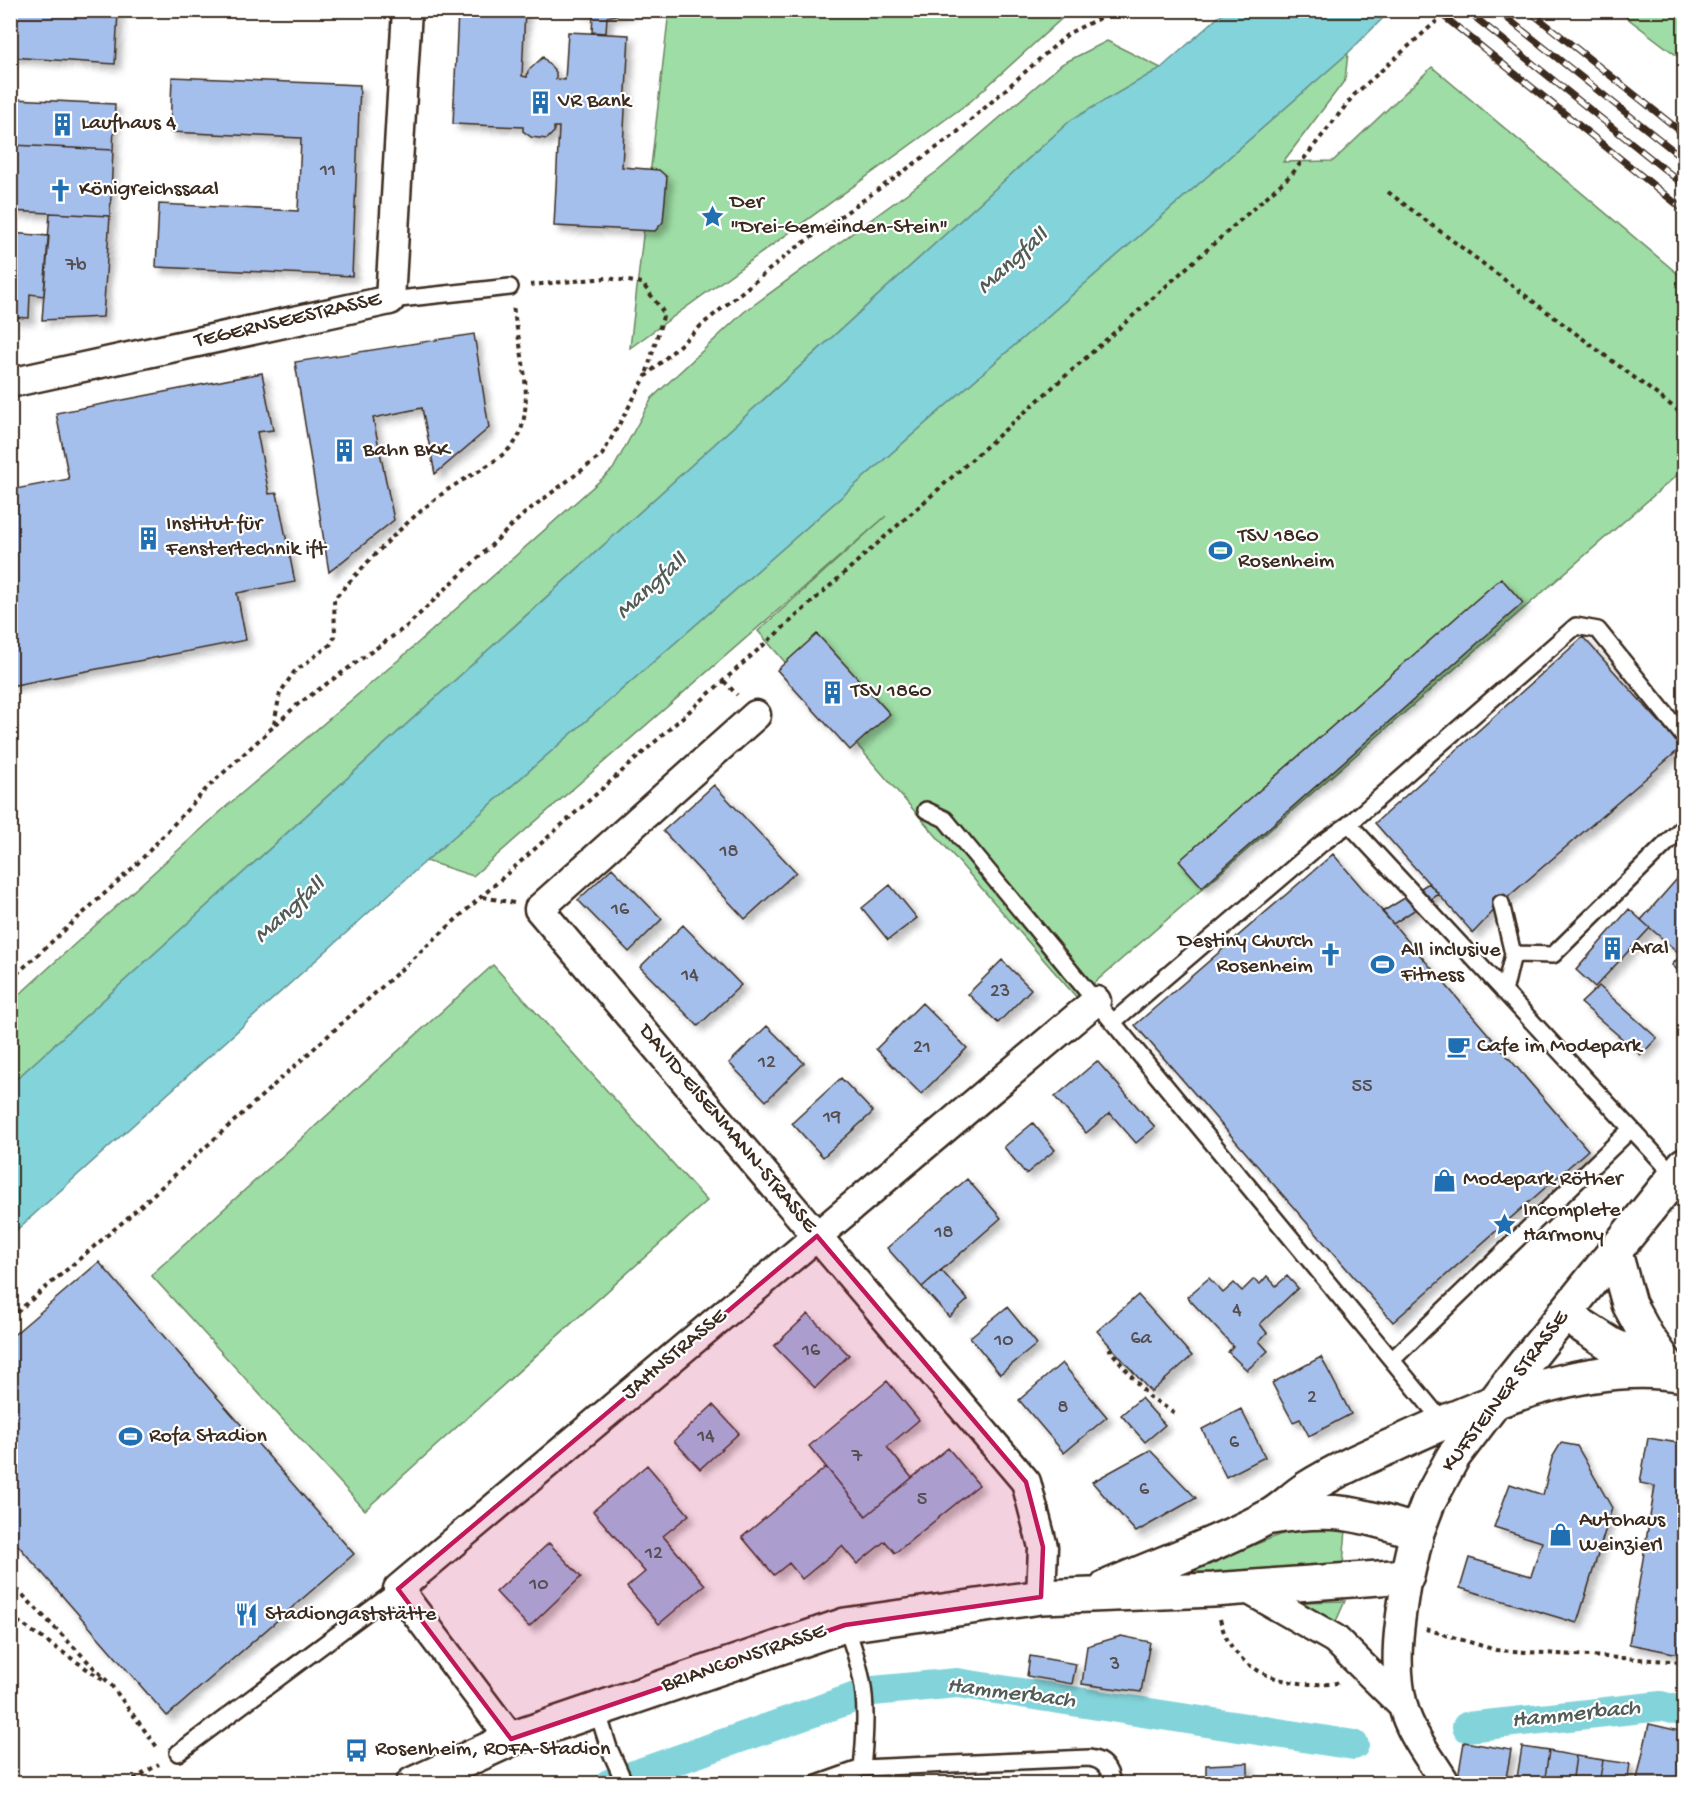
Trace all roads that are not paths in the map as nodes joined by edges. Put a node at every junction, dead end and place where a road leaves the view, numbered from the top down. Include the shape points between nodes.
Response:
1 (406, 10) edge
2 (510, 287) road end
3 (390, 300) junction
4 (10, 383) edge
5 (756, 715) dead end
6 (1684, 737) edge
7 (926, 810) dead end
8 (1349, 824) junction
9 (1684, 826) edge
10 (1502, 903) dead end
11 (1514, 954) junction
12 (1504, 992) junction
13 (1104, 1011) junction
14 (1631, 1129) junction
15 (1680, 1170) edge
16 (817, 1236) junction
17 (1615, 1252) junction
18 (1564, 1314) junction
19 (1392, 1360) junction
20 (1679, 1373) edge
21 (1493, 1403) junction
22 (1443, 1422) junction
23 (1267, 1518) junction
24 (1416, 1532) junction
25 (1407, 1576) junction
26 (1246, 1588) junction
27 (398, 1589) junction
28 (1091, 1593) junction
29 (1041, 1597) junction
30 (845, 1625) junction
31 (1403, 1706) junction
32 (597, 1710) junction
33 (511, 1739) junction
34 (172, 1757) road end
35 (862, 1768) junction
36 (413, 1784) edge
37 (625, 1784) edge
38 (817, 1784) edge
39 (1112, 1784) edge
40 (1446, 1784) edge

1 - 3 street, TEGERNSEESTRASSE
2 - 3 lane
3 - 4 street, TEGERNSEESTRASSE
5 - 16 street, DAVID-EISENMANN-STRASSE via 540,909
6 - 8 lane via 1670,726 1598,630 1576,626
7 - 13 lane via 945,819
8 - 12 lane
8 - 13 lane
9 - 11 lane via 1553,955
10 - 11 lane
11 - 12 lane
12 - 14 lane
13 - 16 street, JAHNSTRASSE
13 - 19 lane
14 - 15 lane
14 - 19 lane
15 - 17 main road, KUFSTEINER STRASSE
16 - 27 street, JAHNSTRASSE
16 - 29 street, DAVID-EISENMANN-STRASSE via 1026,1482 1042,1547
17 - 18 main road, KUFSTEINER STRASSE
17 - 20 main road via 1629,1304 1647,1337
18 - 20 main road via 1631,1355
18 - 21 main road, KUFSTEINER STRASSE
19 - 22 lane
20 - 21 main road, BRIANCONSTRASSE via 1578,1377
21 - 22 main road, BRIANCONSTRASSE
21 - 24 main road, KUFSTEINER STRASSE via 1454,1457
22 - 23 main road, BRIANCONSTRASSE via 1306,1489
23 - 24 main road, BRIANCONSTRASSE via 1313,1510 1340,1512 1364,1515
23 - 28 main road, BRIANCONSTRASSE
24 - 25 main road, KUFSTEINER STRASSE
25 - 26 main road, BRIANCONSTRASSE
25 - 31 street, KUFSTEINER STRASSE via 1400,1621
26 - 28 main road, BRIANCONSTRASSE
26 - 31 street via 1335,1639
27 - 33 street
27 - 34 lane
28 - 29 main road, BRIANCONSTRASSE
29 - 30 main road, BRIANCONSTRASSE
30 - 32 main road, BRIANCONSTRASSE
30 - 35 lane via 860,1661 867,1718
31 - 40 street, KUFSTEINER STRASSE
32 - 33 main road, BRIANCONSTRASSE
32 - 37 lane
33 - 36 main road, BRIANCONSTRASSE
35 - 38 lane
35 - 39 lane via 1089,1758 1107,1767

